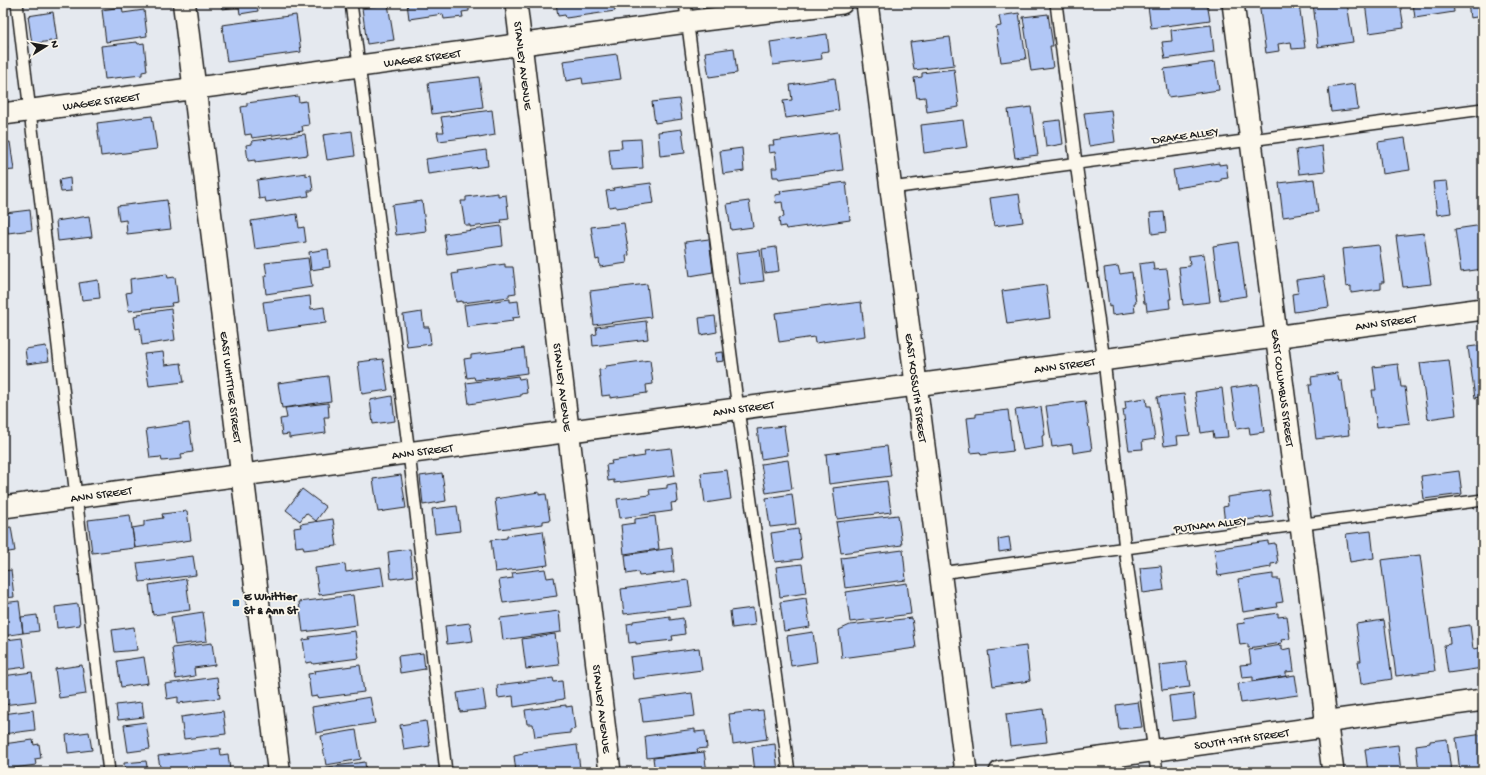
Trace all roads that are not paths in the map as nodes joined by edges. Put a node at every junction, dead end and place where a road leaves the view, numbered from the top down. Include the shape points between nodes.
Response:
1 (17, 3) edge
2 (184, 3) edge
3 (351, 3) edge
4 (516, 3) edge
5 (842, 3) edge
6 (867, 3) edge
7 (1056, 3) edge
8 (1232, 3) edge
9 (686, 12) edge
10 (522, 45) junction
11 (358, 67) junction
12 (194, 88) junction
13 (29, 110) junction
14 (1483, 110) edge
15 (3, 114) edge
16 (1250, 140) junction
17 (1076, 163) junction
18 (891, 188) junction
19 (1483, 309) edge
20 (1276, 337) junction
21 (1104, 360) junction
22 (917, 385) junction
23 (738, 409) junction
24 (568, 432) junction
25 (409, 453) junction
26 (243, 475) junction
27 (75, 497) junction
28 (1483, 500) edge
29 (3, 507) edge
30 (1301, 526) junction
31 (1125, 549) junction
32 (940, 573) junction
33 (1483, 700) edge
34 (1326, 723) junction
35 (1155, 750) junction
36 (109, 772) edge
37 (280, 772) edge
38 (446, 772) edge
39 (610, 772) edge
40 (789, 772) edge
41 (966, 772) edge
42 (1000, 772) edge
43 (1158, 772) edge
44 (1333, 772) edge

1 - 13 lane
2 - 12 street, EAST WHITTIER STREET
3 - 11 lane
4 - 10 street, STANLEY AVENUE
5 - 9 street, WAGER STREET
6 - 18 street, EAST KOSSUTH STREET
7 - 17 lane
8 - 16 street, EAST COLUMBUS STREET
9 - 10 street, WAGER STREET
9 - 23 lane
10 - 11 street, WAGER STREET
10 - 24 street, STANLEY AVENUE
11 - 12 street, WAGER STREET
11 - 25 lane
12 - 13 street, WAGER STREET
12 - 26 street, EAST WHITTIER STREET
13 - 15 street, WAGER STREET
13 - 27 lane
14 - 16 lane, DRAKE ALLEY
16 - 17 lane, DRAKE ALLEY
16 - 20 street, EAST COLUMBUS STREET
17 - 18 lane, DRAKE ALLEY
17 - 21 lane
18 - 22 street, EAST KOSSUTH STREET
19 - 20 street, ANN STREET
20 - 21 street, ANN STREET
20 - 30 street, EAST COLUMBUS STREET
21 - 22 street, ANN STREET
21 - 31 lane
22 - 23 street, ANN STREET
22 - 32 street, EAST KOSSUTH STREET
23 - 24 street, ANN STREET
23 - 40 lane
24 - 25 street, ANN STREET
24 - 39 street, STANLEY AVENUE
25 - 26 street, ANN STREET
25 - 38 lane
26 - 27 street, ANN STREET
26 - 37 street, EAST WHITTIER STREET
27 - 29 street, ANN STREET
27 - 36 lane
28 - 30 lane, PUTNAM ALLEY
30 - 31 lane, PUTNAM ALLEY
30 - 34 street, EAST COLUMBUS STREET
31 - 32 lane, PUTNAM ALLEY
31 - 35 lane
32 - 41 street, EAST KOSSUTH STREET
33 - 34 street, SOUTH 17TH STREET
34 - 35 street, SOUTH 17TH STREET via 1316,728
34 - 44 street, EAST COLUMBUS STREET
35 - 42 street, SOUTH 17TH STREET
35 - 43 lane

